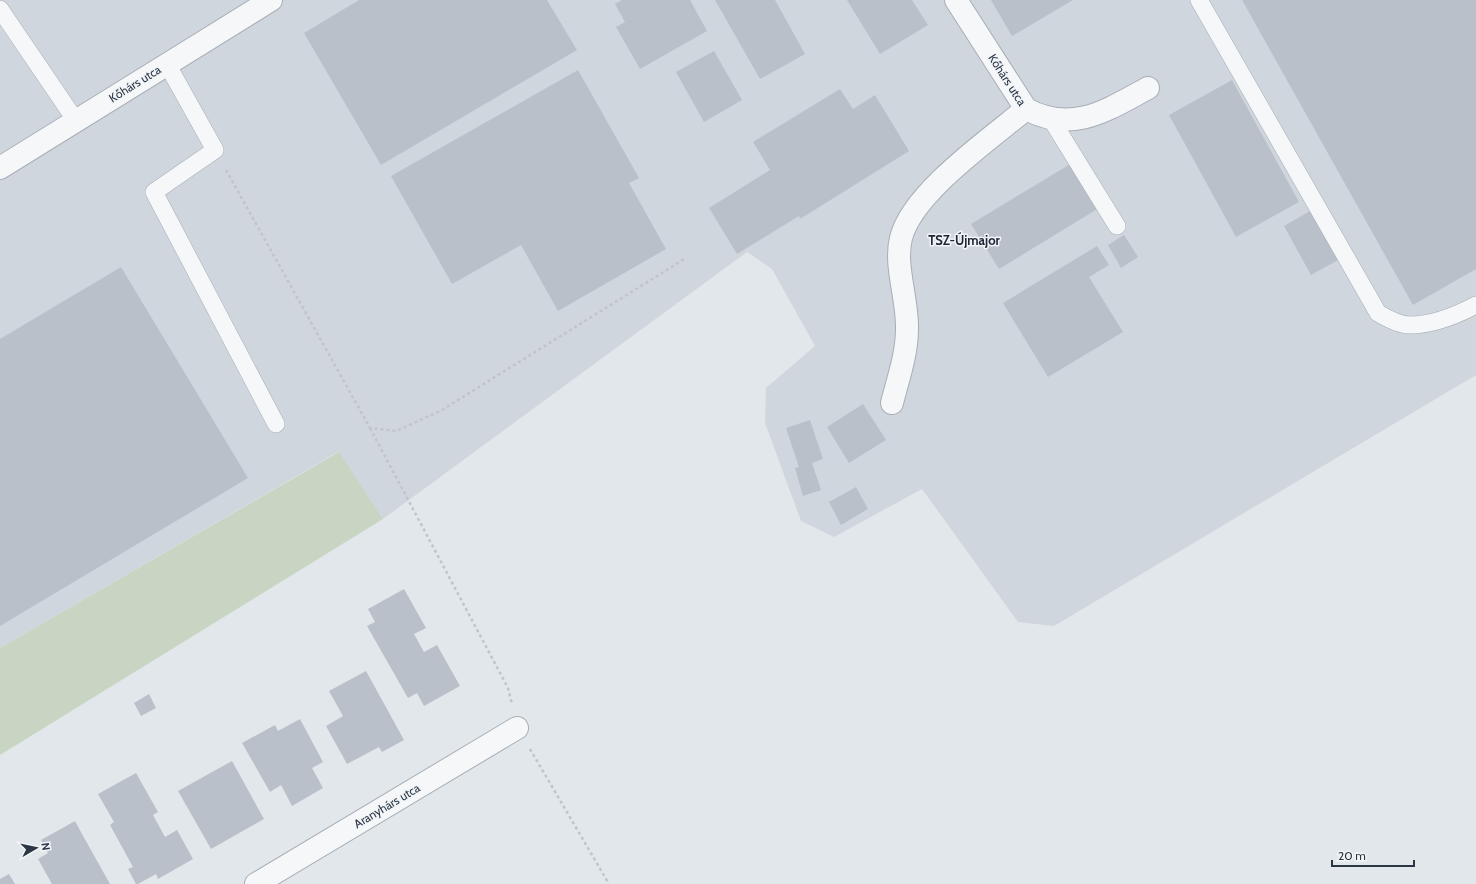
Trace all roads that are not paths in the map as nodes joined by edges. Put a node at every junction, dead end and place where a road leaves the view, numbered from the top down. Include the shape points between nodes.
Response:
1 (271, 0) edge
2 (956, 0) edge
3 (1200, 0) edge
4 (0, 9) edge
5 (167, 64) junction
6 (1148, 88) dead end
7 (1026, 109) junction
8 (1051, 120) junction
9 (76, 121) junction
10 (0, 168) edge
11 (1116, 226) dead end
12 (1476, 305) edge
13 (892, 403) dead end
14 (276, 424) dead end
15 (517, 728) road end
16 (256, 884) edge

1 - 5 street, Kőhárs utca
2 - 7 street, Kőhárs utca
3 - 12 lane via 1378,313 1391,321 1409,326 1434,322
4 - 9 lane
5 - 9 street, Kőhárs utca
5 - 14 lane via 215,150 154,192
6 - 8 street, Kőhárs utca via 1110,109 1089,117
7 - 8 street, Kőhárs utca
7 - 13 street via 935,185 905,224 900,239 900,256 907,329 905,351
8 - 11 lane
9 - 10 street, Kőhárs utca
15 - 16 street, Aranyhárs utca

